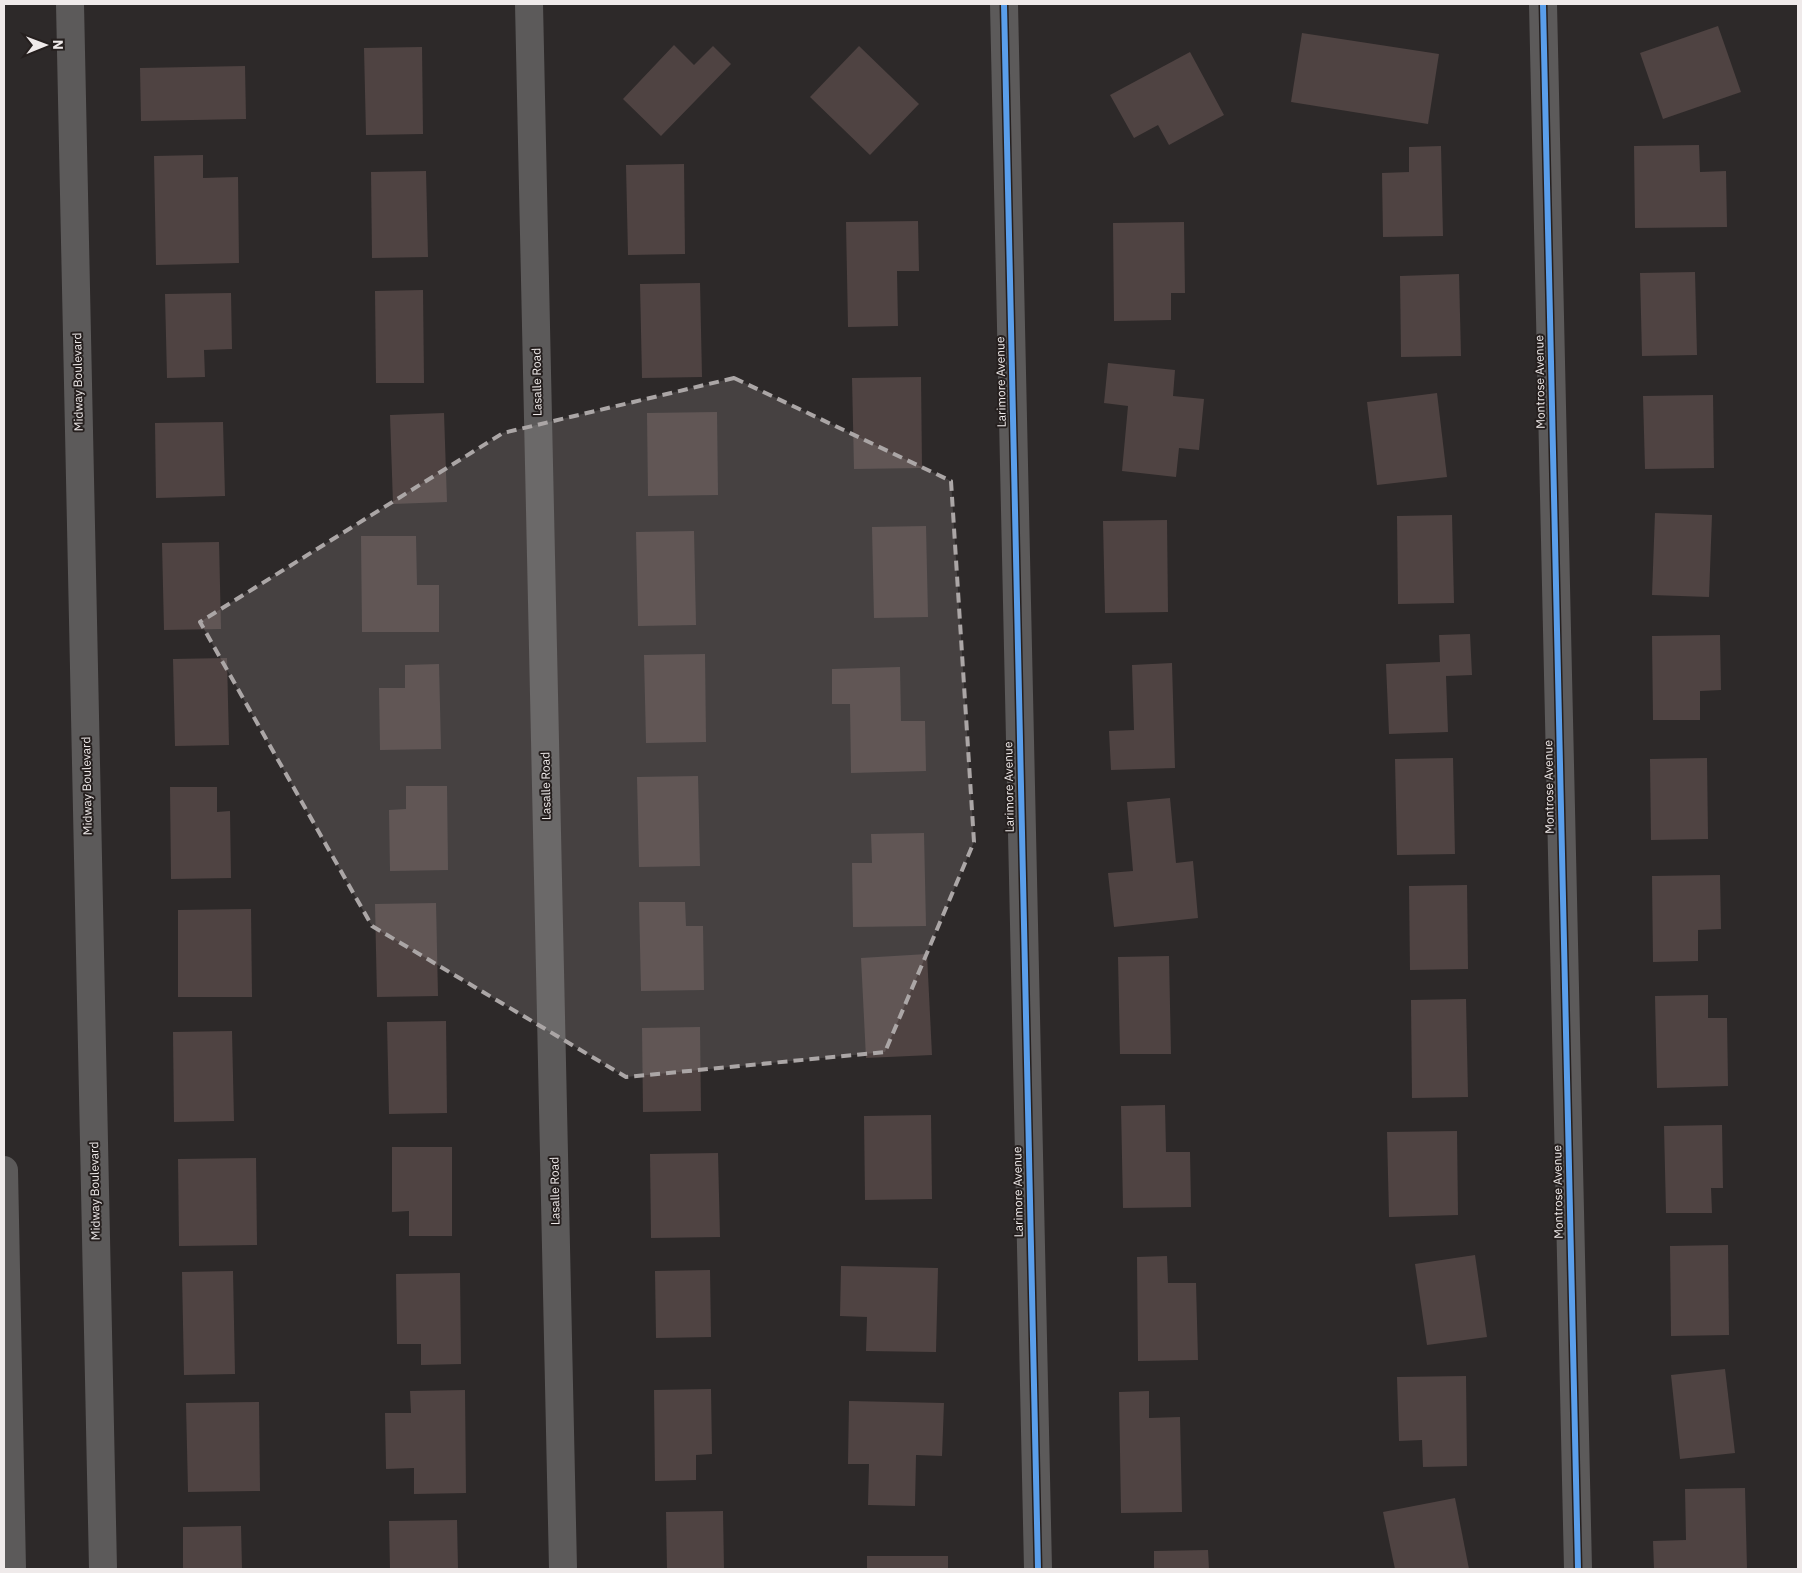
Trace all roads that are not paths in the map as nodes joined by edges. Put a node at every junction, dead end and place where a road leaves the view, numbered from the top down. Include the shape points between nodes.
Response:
1 (70, 4) edge
2 (529, 4) edge
3 (1004, 4) edge
4 (1543, 4) edge
5 (4, 1170) edge
6 (12, 1569) edge
7 (103, 1569) edge
8 (563, 1569) edge
9 (1038, 1569) edge
10 (1578, 1569) edge

1 - 7 street, Midway Boulevard
2 - 8 street, Lasalle Road
3 - 9 street, Larimore Avenue
4 - 10 street, Montrose Avenue
5 - 6 street

